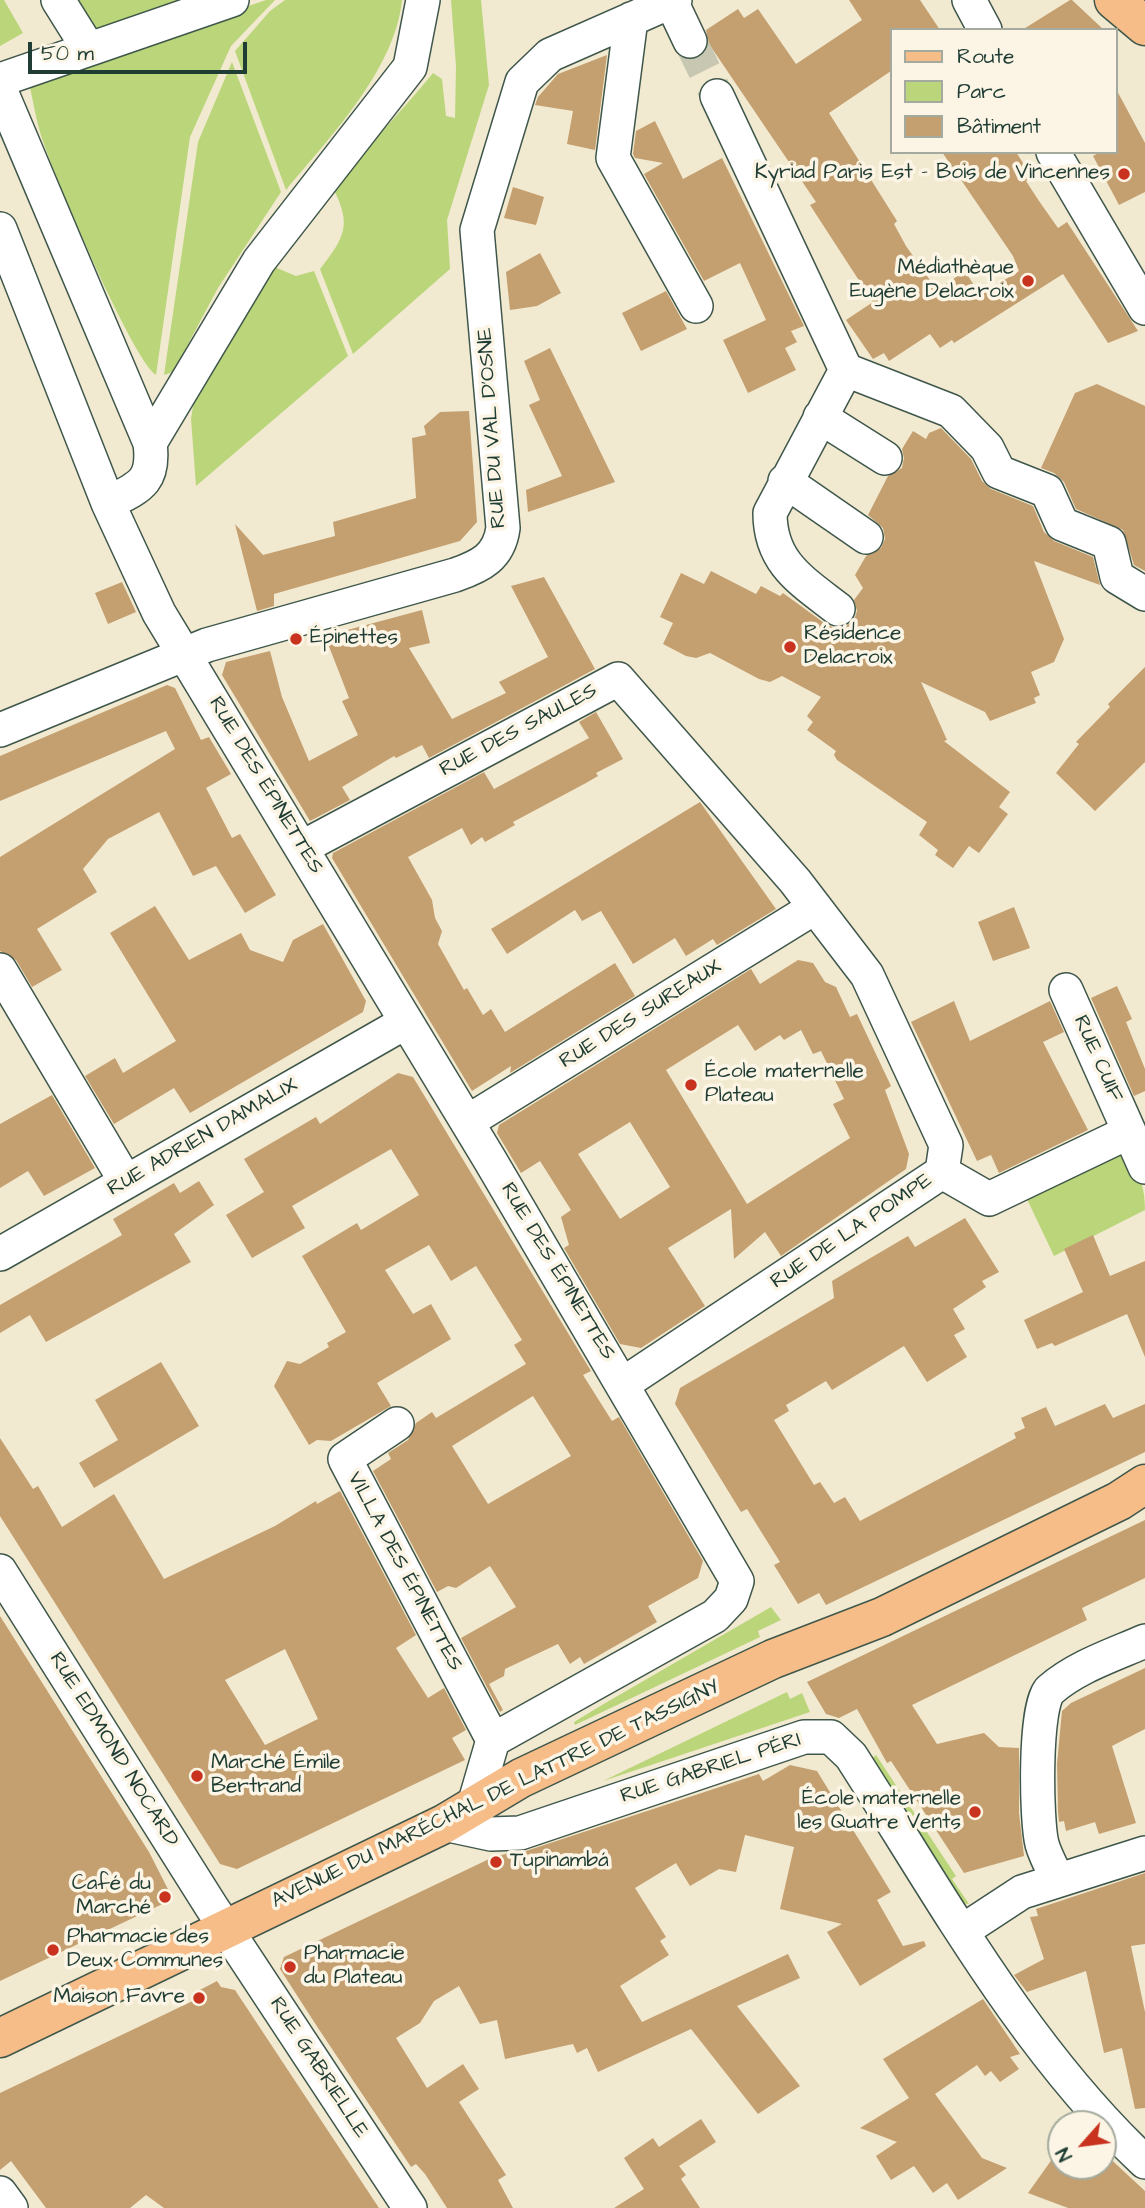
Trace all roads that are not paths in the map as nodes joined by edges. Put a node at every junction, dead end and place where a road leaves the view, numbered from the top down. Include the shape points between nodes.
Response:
1 (58, 0) edge
2 (232, 0) edge
3 (423, 0) edge
4 (968, 0) edge
5 (1114, 0) edge
6 (673, 1) edge
7 (631, 19) junction
8 (1145, 26) edge
9 (984, 28) edge
10 (691, 41) tunnel mouth
11 (88, 48) junction
12 (0, 80) edge
13 (0, 89) edge
14 (717, 96) tunnel mouth
15 (1054, 154) edge
16 (0, 229) edge
17 (696, 306) dead end
18 (1145, 308) edge
19 (846, 370) junction
20 (820, 417) junction
21 (150, 443) junction
22 (885, 458) dead end
23 (785, 481) junction
24 (108, 503) junction
25 (866, 537) dead end
26 (1145, 594) edge
27 (838, 609) dead end
28 (184, 654) junction
29 (0, 730) edge
30 (303, 847) junction
31 (814, 908) junction
32 (0, 970) edge
33 (1066, 990) dead end
34 (406, 1021) junction
35 (467, 1122) junction
36 (1129, 1132) junction
37 (1145, 1167) edge
38 (942, 1172) junction
39 (126, 1182) junction
40 (0, 1254) edge
41 (623, 1384) junction
42 (397, 1424) dead end
43 (1145, 1484) edge
44 (0, 1571) edge
45 (1145, 1641) edge
46 (493, 1740) junction
47 (459, 1814) junction
48 (1145, 1853) edge
49 (1057, 1878) junction
50 (226, 1929) junction
51 (964, 1930) junction
52 (0, 2038) edge
53 (1145, 2162) edge
54 (0, 2193) edge
55 (11, 2208) edge
56 (410, 2208) edge

1 - 11 street
2 - 11 street
3 - 21 street via 410,67 259,261
4 - 9 street
5 - 8 main road
6 - 7 street, RUE DU VAL D'OSNE
6 - 10 street
7 - 17 street via 613,158
7 - 28 street, RUE DU VAL D'OSNE via 550,55 522,82 479,218 503,528 494,555 455,575
11 - 12 street
13 - 21 street
14 - 19 street
15 - 18 street
16 - 24 street, RUE DES ÉPINETTES
19 - 20 street
19 - 26 street via 951,411 987,448 999,472 1047,491 1062,524 1109,543 1117,577
20 - 22 street
20 - 23 street
21 - 24 street via 152,460 140,487
23 - 25 street
23 - 27 street via 769,513 777,549 786,568
24 - 28 street, RUE DES ÉPINETTES via 159,613
28 - 29 street, RUE DU VAL D'OSNE
28 - 30 street, RUE DES ÉPINETTES
30 - 31 street, RUE DES SAULES via 618,679
30 - 34 street, RUE DES ÉPINETTES
31 - 35 street, RUE DES SUREAUX
31 - 38 street via 867,975 946,1144
32 - 39 street
33 - 36 street, RUE CUIF
34 - 35 street, RUE DES ÉPINETTES
34 - 39 street, RUE ADRIEN DAMALIX
35 - 41 street, RUE DES ÉPINETTES
36 - 37 street, RUE CUIF
36 - 38 street, RUE DE LA POMPE via 989,1199
38 - 41 street, RUE DE LA POMPE
39 - 40 street, RUE ADRIEN DAMALIX
41 - 46 street, RUE DES ÉPINETTES via 737,1581 732,1599 715,1616
42 - 46 street, VILLA DES ÉPINETTES via 345,1459
43 - 47 main road, AVENUE DU MARÉCHAL DE LATTRE DE TASSIGNY via 882,1617 773,1659 522,1778
44 - 50 street, RUE EDMOND NOCARD
45 - 49 street via 1084,1668 1048,1692 1041,1704 1042,1844
46 - 47 street
47 - 50 main road, AVENUE DU MARÉCHAL DE LATTRE DE TASSIGNY
47 - 51 street, RUE GABRIEL PÉRI via 491,1834 520,1833 804,1737 831,1737 851,1756
48 - 49 street
49 - 51 street via 1023,1892
50 - 52 main road, AVENUE DU MARÉCHAL DE LATTRE DE TASSIGNY
50 - 56 street, RUE GABRIELLE
51 - 53 street, RUE GABRIEL PÉRI via 1057,2068 1102,2122
54 - 55 street

